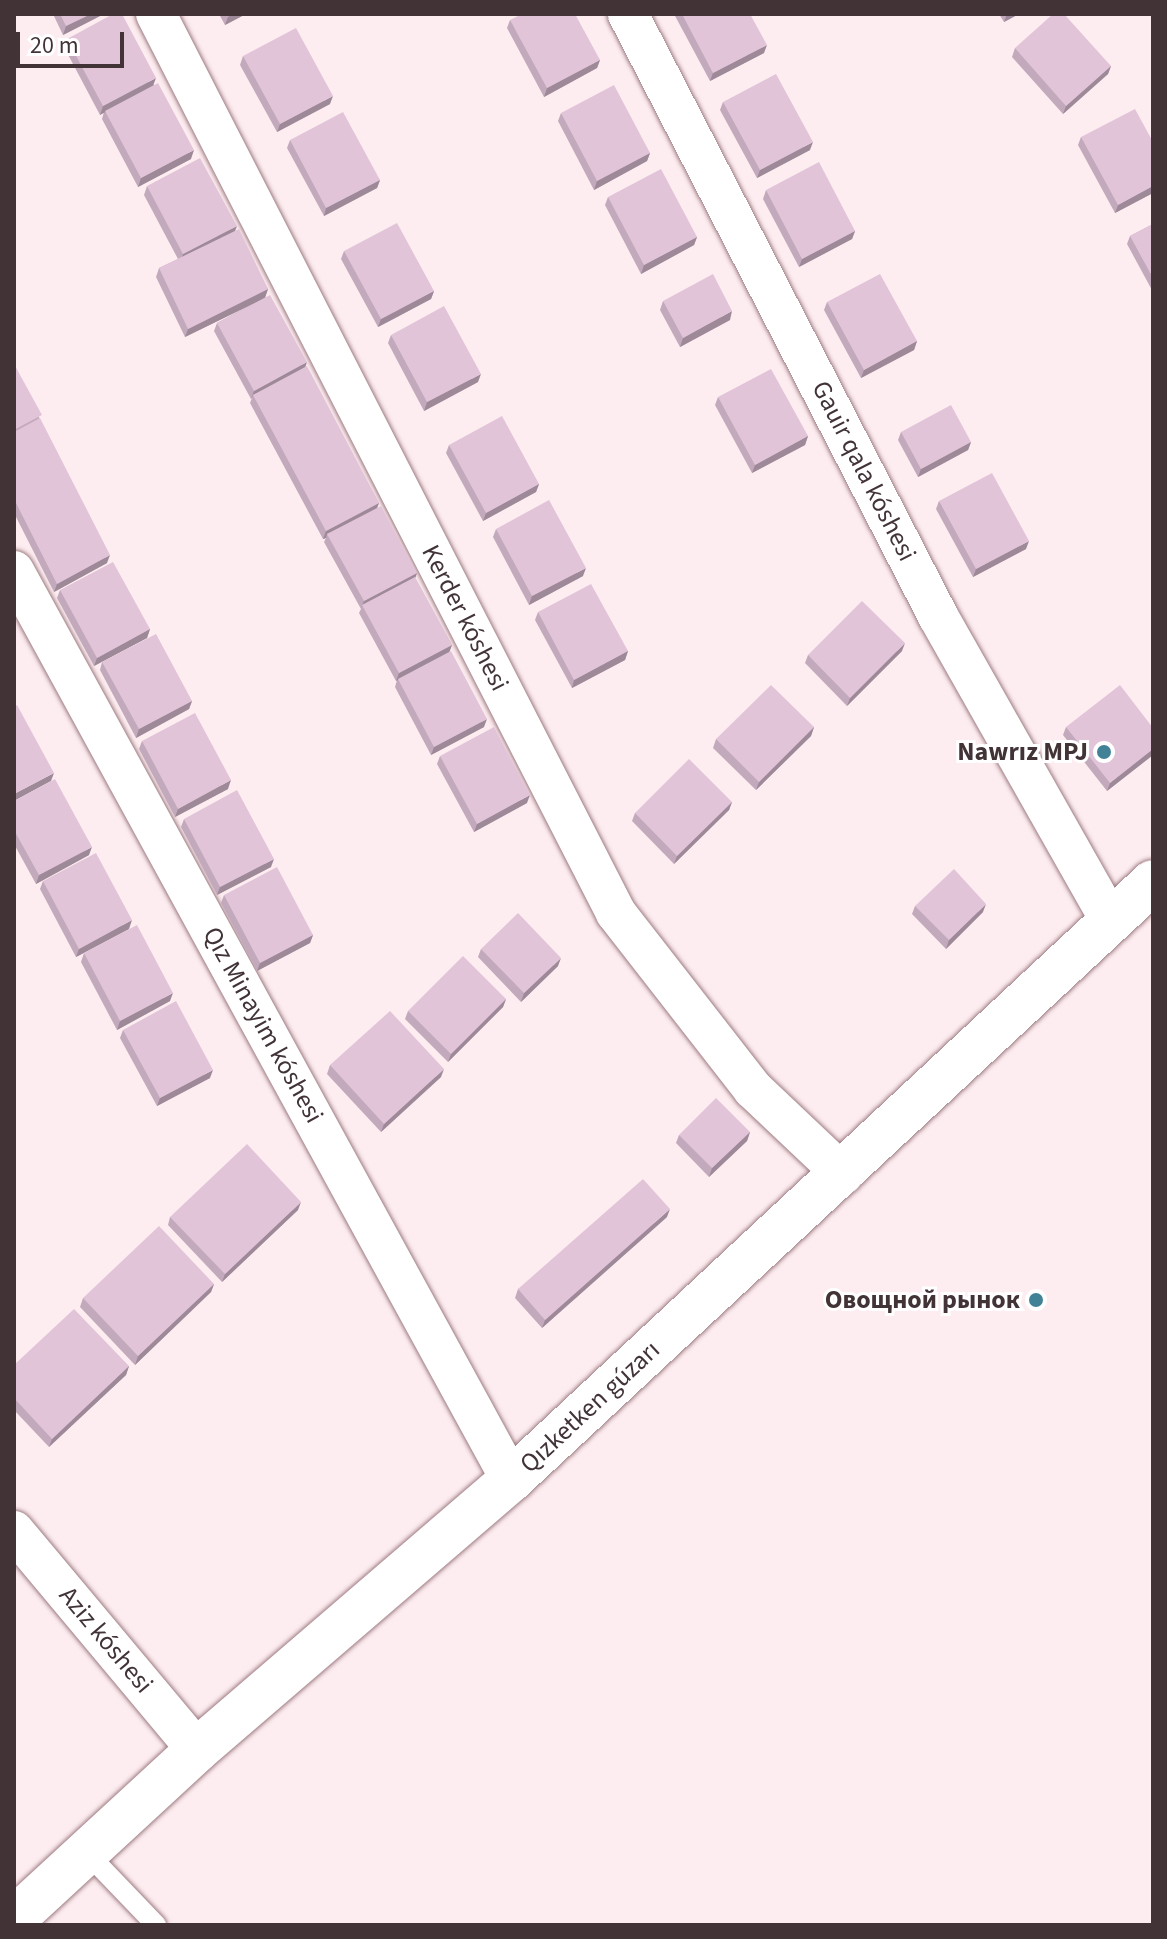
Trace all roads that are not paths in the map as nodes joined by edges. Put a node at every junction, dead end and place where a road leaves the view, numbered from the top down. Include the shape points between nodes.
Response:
1 (156, 14) edge
2 (628, 14) edge
3 (14, 571) edge
4 (1153, 882) edge
5 (1111, 922) junction
6 (843, 1174) junction
7 (511, 1480) junction
8 (14, 1531) edge
9 (197, 1750) junction
10 (87, 1853) junction
11 (14, 1919) edge
12 (156, 1925) edge

1 - 6 street, Kerder kóshesi via 616,913 753,1089
2 - 5 street, Gauir qala kóshesi via 938,616
3 - 7 street, Qız Minayim kóshesi
4 - 5 street, Qızketken gúzarı
5 - 6 street, Qızketken gúzarı
6 - 7 street, Qızketken gúzarı
7 - 9 street, Qızketken gúzarı
8 - 9 street, Aziz kóshesi
9 - 10 street, Qızketken gúzarı
10 - 11 street, Qızketken gúzarı
10 - 12 lane

